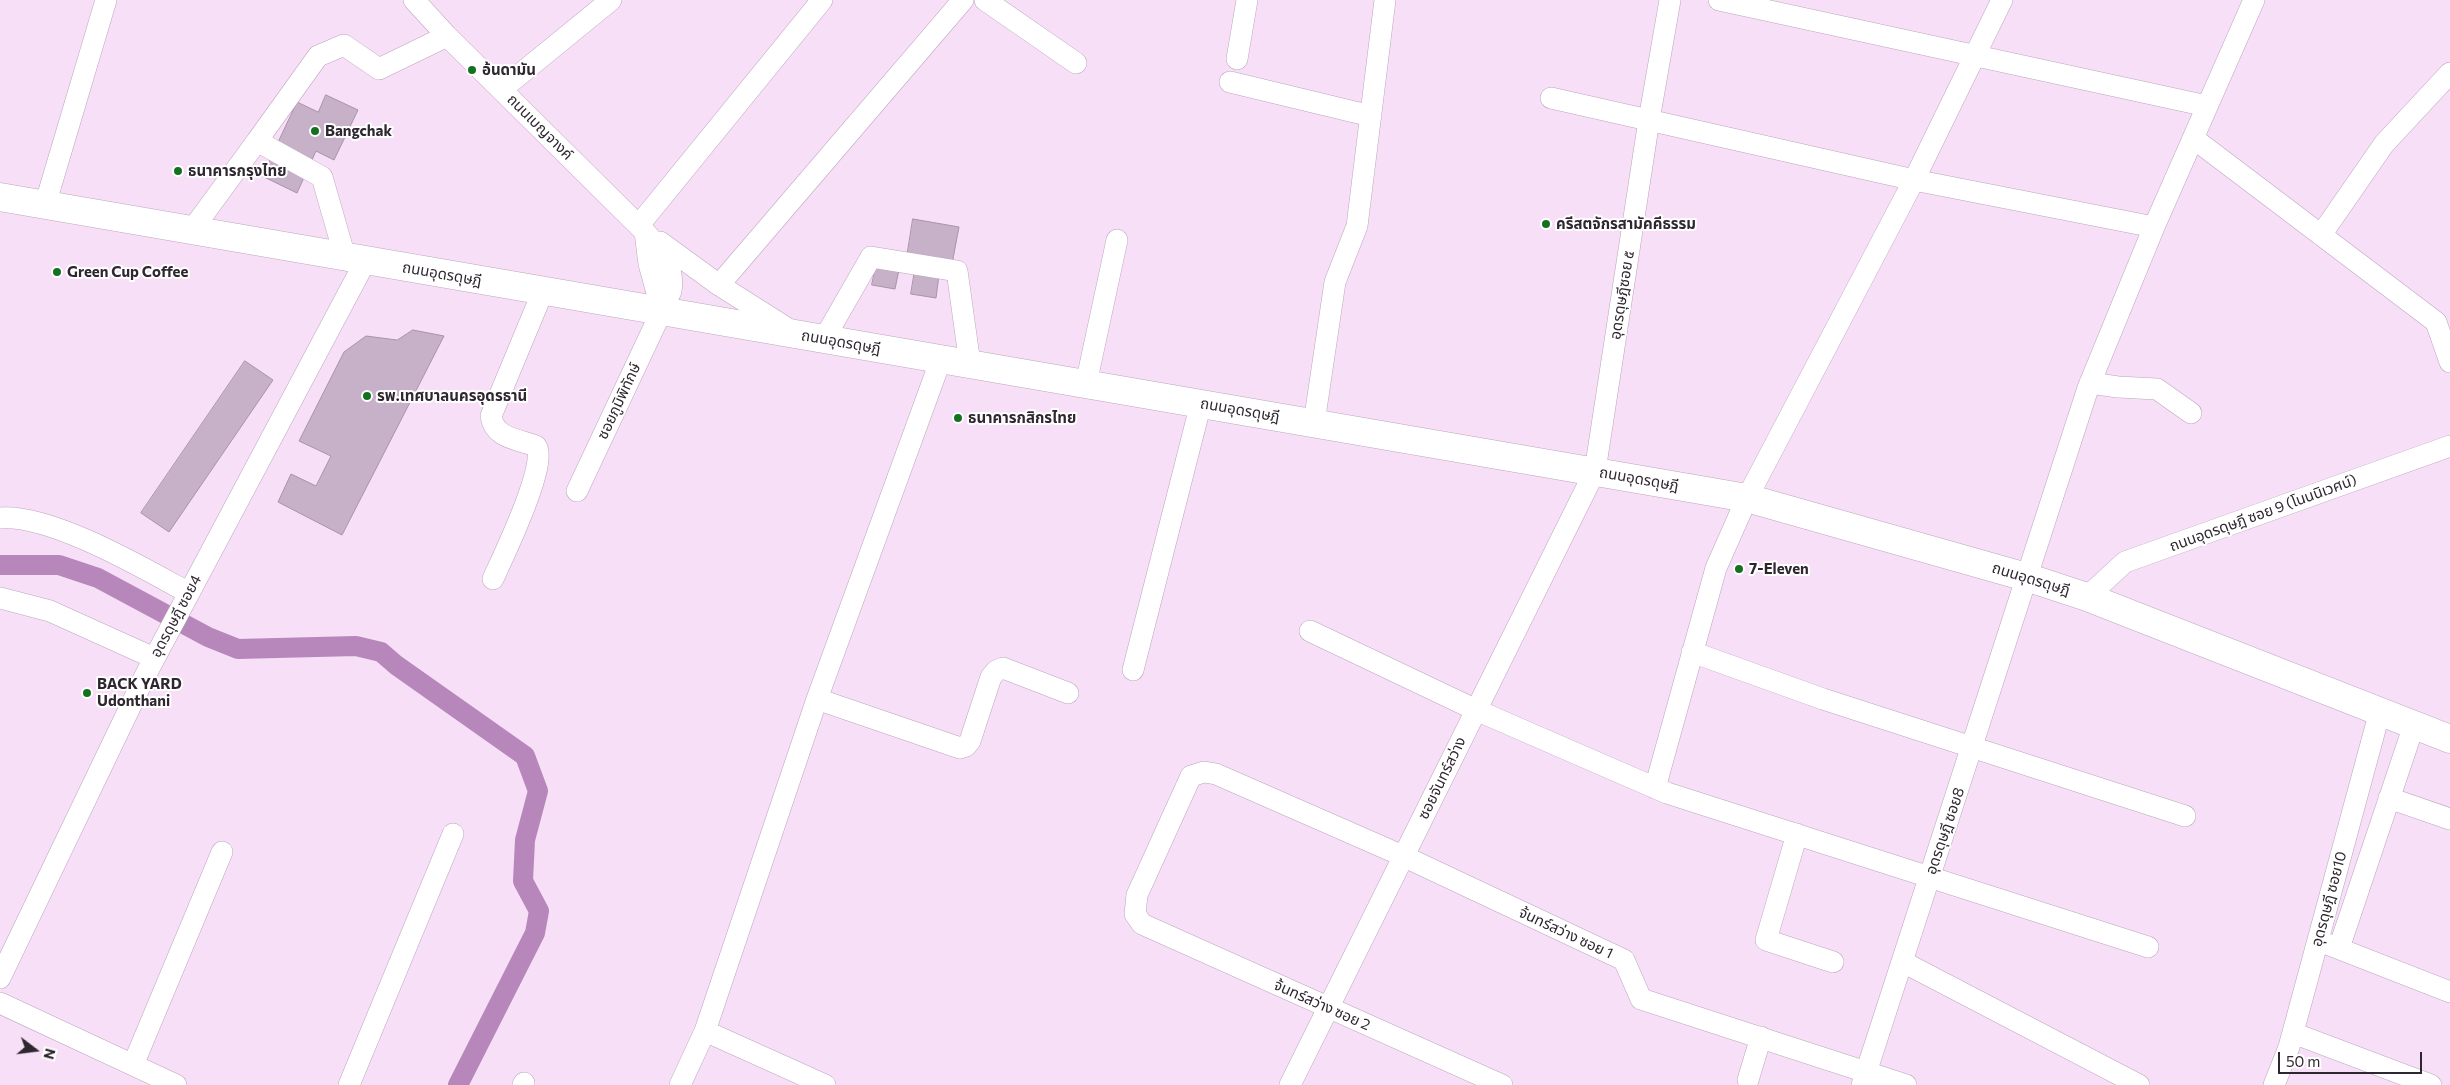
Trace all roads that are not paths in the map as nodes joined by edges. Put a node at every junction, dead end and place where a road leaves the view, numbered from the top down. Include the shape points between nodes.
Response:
1 (106, 0) edge
2 (414, 0) edge
3 (611, 0) edge
4 (822, 0) edge
5 (963, 0) edge
6 (985, 0) edge
7 (1246, 0) edge
8 (1385, 0) edge
9 (1670, 0) edge
10 (1719, 0) edge
11 (2002, 0) edge
12 (2254, 0) edge
13 (447, 36) junction
14 (1976, 55) junction
15 (1236, 59) dead end
16 (1076, 63) dead end
17 (2450, 74) edge
18 (1230, 82) dead end
19 (502, 89) junction
20 (1551, 98) dead end
21 (2207, 106) junction
22 (1370, 116) junction
23 (1649, 120) junction
24 (2193, 138) junction
25 (257, 141) junction
26 (1914, 180) junction
27 (0, 197) edge
28 (45, 205) junction
29 (2154, 227) junction
30 (642, 229) junction
31 (192, 230) junction
32 (2321, 235) junction
33 (1117, 240) dead end
34 (355, 259) junction
35 (719, 285) junction
36 (543, 291) junction
37 (662, 311) junction
38 (795, 334) junction
39 (824, 339) junction
40 (941, 359) junction
41 (2450, 362) edge
42 (970, 364) junction
43 (2090, 383) junction
44 (1086, 384) junction
45 (1201, 404) junction
46 (2191, 413) dead end
47 (1314, 423) junction
48 (2450, 446) edge
49 (1595, 471) junction
50 (577, 492) dead end
51 (1747, 498) junction
52 (0, 518) edge
53 (2026, 577) junction
54 (493, 579) dead end
55 (2087, 597) junction
56 (0, 598) edge
57 (186, 598) junction
58 (1310, 631) dead end
59 (1692, 652) junction
60 (154, 658) junction
61 (1133, 670) dead end
62 (1068, 693) dead end
63 (817, 699) junction
64 (1476, 710) junction
65 (2380, 711) junction
66 (2414, 725) junction
67 (2450, 739) edge
68 (1974, 746) junction
69 (1655, 788) junction
70 (2389, 798) junction
71 (2185, 816) dead end
72 (2450, 819) edge
73 (454, 834) dead end
74 (1798, 834) junction
75 (222, 852) dead end
76 (1404, 856) junction
77 (1930, 876) junction
78 (1142, 924) joint
79 (2318, 940) junction
80 (2148, 948) dead end
81 (2338, 948) junction
82 (1833, 962) dead end
83 (1903, 962) junction
84 (0, 978) edge
85 (2450, 992) edge
86 (0, 1003) edge
87 (1328, 1008) junction
88 (705, 1031) junction
89 (2293, 1033) junction
90 (1761, 1038) junction
91 (133, 1065) junction
92 (1865, 1078) edge
93 (1748, 1080) dead end
94 (176, 1085) edge
95 (349, 1085) edge
96 (680, 1085) edge
97 (825, 1085) edge
98 (1290, 1085) edge
99 (1502, 1085) edge
100 (1906, 1085) edge
101 (2139, 1085) edge
102 (2274, 1085) edge
103 (2431, 1085) edge

1 - 28 street
2 - 13 street, ถนนเบญจางค์
3 - 19 street
4 - 30 street
5 - 35 street
6 - 16 street
7 - 15 street
8 - 22 street
9 - 23 street, อุดรดุษฎีซอย ๕
10 - 14 street
11 - 14 street
12 - 21 street, อุดรดุษฎี ซอย8
13 - 19 street, ถนนเบญจางค์
13 - 25 street via 379,69 344,45 318,56
14 - 21 street
14 - 26 street
17 - 32 street via 2384,144
18 - 22 street
19 - 30 street, ถนนเบญจางค์
20 - 23 street
21 - 24 street, อุดรดุษฎี ซอย8
22 - 47 street via 1357,226 1335,282
23 - 26 street
23 - 49 street, อุดรดุษฎีซอย ๕
24 - 29 street, อุดรดุษฎี ซอย8
24 - 32 street
25 - 31 street
25 - 34 street via 322,177
26 - 29 street
26 - 51 street
27 - 28 main road, ถนนอุดรดุษฎี
28 - 31 main road, ถนนอุดรดุษฎี
29 - 43 street, อุดรดุษฎี ซอย8
30 - 35 street, ถนนเบญจางค์
30 - 37 street, ถนนเบญจางค์ via 664,253 672,277 671,291
31 - 34 main road, ถนนอุดรดุษฎี
32 - 41 street via 2436,322
33 - 44 street
34 - 36 main road, ถนนอุดรดุษฎี
34 - 57 street, อุดรดุษฎี ซอย4
35 - 38 street, ถนนเบญจางค์
36 - 37 main road, ถนนอุดรดุษฎี
36 - 54 street via 492,416 498,433 536,446 540,457
37 - 38 main road, ถนนอุดรดุษฎี
37 - 50 street, ซอยภูมิพิทักษ์
38 - 39 main road, ถนนอุดรดุษฎี
39 - 40 main road, ถนนอุดรดุษฎี
39 - 42 street via 871,256 957,271
40 - 42 main road, ถนนอุดรดุษฎี
40 - 63 street
42 - 44 main road, ถนนอุดรดุษฎี
43 - 46 street via 2157,389
43 - 53 street, อุดรดุษฎี ซอย8
44 - 45 main road, ถนนอุดรดุษฎี
45 - 47 main road, ถนนอุดรดุษฎี
45 - 61 street
47 - 49 main road, ถนนอุดรดุษฎี
48 - 55 street, ถนนอุดรดุษฎี ซอย 9 (โนนนิเวศน์) via 2125,562
49 - 51 main road, ถนนอุดรดุษฎี
49 - 64 street, ซอยจันทร์สว่าง
51 - 53 main road, ถนนอุดรดุษฎี
51 - 59 street via 1716,568
52 - 57 street via 30,520 123,557
53 - 55 main road, ถนนอุดรดุษฎี
53 - 68 street, อุดรดุษฎี ซอย8
55 - 65 main road, ถนนอุดรดุษฎี
56 - 60 street via 50,611
57 - 60 street, อุดรดุษฎี ซอย4
58 - 64 street
59 - 68 street via 1823,699
59 - 69 street
60 - 84 street, อุดรดุษฎี ซอย4
62 - 63 street via 1003,668 996,670 970,741 960,748
63 - 88 street
64 - 69 street
64 - 76 street, ซอยจันทร์สว่าง
65 - 66 main road, ถนนอุดรดุษฎี
65 - 79 street, อุดรดุษฎี ซอย10
66 - 67 main road, ถนนอุดรดุษฎี
66 - 70 street
68 - 71 street
68 - 77 street, อุดรดุษฎี ซอย8
69 - 74 street
70 - 72 street
70 - 81 street
73 - 95 street
74 - 77 street
74 - 82 street via 1766,940
75 - 91 street
76 - 78 street, จ้นทร์สว่าง ซอย 1 via 1216,774 1204,772 1191,776 1137,895 1135,914
76 - 87 street, ซอยจันทร์สว่าง
76 - 90 street, จ้นทร์สว่าง ซอย 1 via 1624,960 1641,999
77 - 80 street
77 - 83 street, อุดรดุษฎี ซอย8
78 - 87 street, จ้นทร์สว่าง ซอย 2
79 - 81 street
79 - 89 street, อุดรดุษฎี ซอย10
81 - 85 street
83 - 92 street, อุดรดุษฎี ซอย8
83 - 101 street
86 - 91 street
87 - 98 street, ซอยจันทร์สว่าง
87 - 99 street, จ้นทร์สว่าง ซอย 2
88 - 96 street
88 - 97 street
89 - 102 street, อุดรดุษฎี ซอย10
89 - 103 street
90 - 92 street, จ้นทร์สว่าง ซอย 1
90 - 93 street
91 - 94 street
92 - 100 street, จ้นทร์สว่าง ซอย 1

